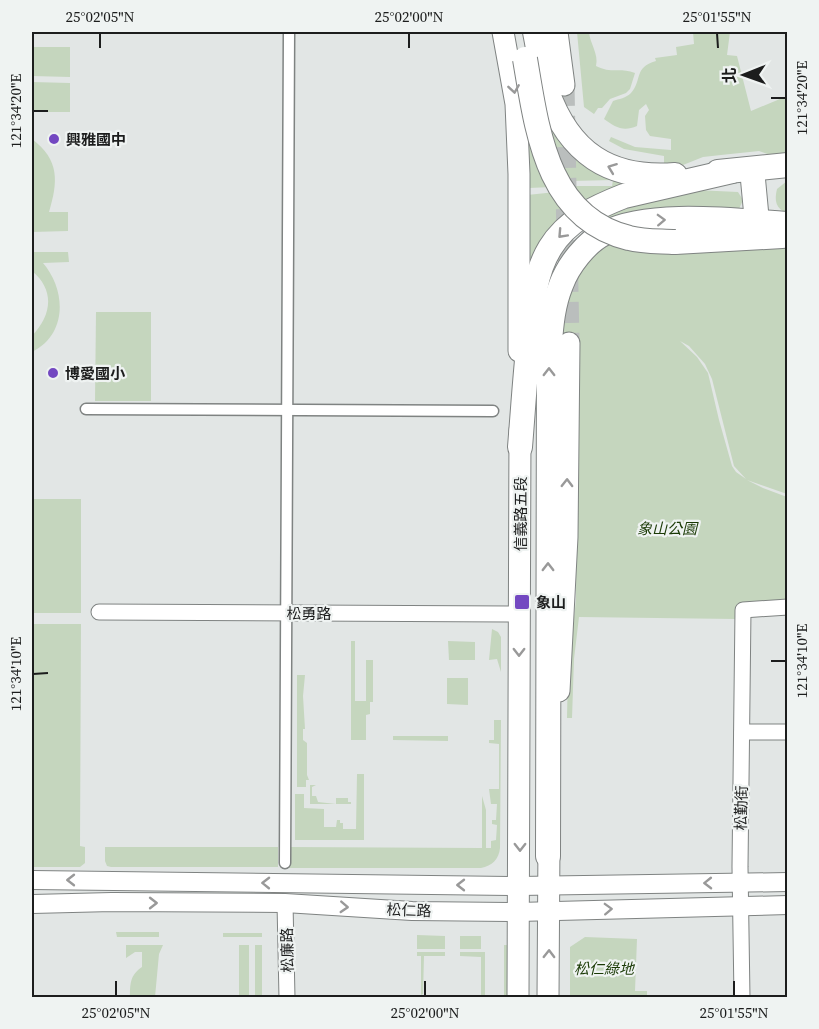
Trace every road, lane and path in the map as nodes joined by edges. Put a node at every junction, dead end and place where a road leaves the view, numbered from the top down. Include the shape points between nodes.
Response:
1 (290, 32) edge
2 (503, 32) edge
3 (520, 32) edge
4 (535, 32) edge
5 (557, 32) edge
6 (564, 85) tunnel mouth
7 (788, 165) edge
8 (742, 170) junction
9 (757, 222) junction
10 (788, 224) edge
11 (788, 236) edge
12 (569, 344) tunnel mouth
13 (86, 409) dead end
14 (288, 409) junction
15 (493, 411) dead end
16 (520, 447) junction
17 (788, 607) edge
18 (99, 612) dead end
19 (287, 612) junction
20 (519, 614) junction
21 (742, 732) junction
22 (788, 732) edge
23 (548, 856) junction
24 (285, 863) dead end
25 (32, 880) edge
26 (741, 882) junction
27 (788, 882) edge
28 (519, 886) junction
29 (550, 886) junction
30 (285, 903) junction
31 (32, 904) edge
32 (741, 905) junction
33 (788, 905) edge
34 (549, 911) junction
35 (518, 912) junction
36 (287, 998) edge
37 (518, 998) edge
38 (548, 998) edge
39 (742, 998) edge

1 - 14 street
2 -> 16 main road, 信義路五段 via 516,104 519,174
3 - 11 highway, bridge via 545,156 574,206 596,224 617,235 640,240
8 -> 4 highway via 651,177 601,163 585,152 562,124 547,90
5 - 6 main road
7 - 8 highway
8 - 9 highway
8 -> 16 highway via 624,196 580,216 551,247 533,297
9 - 10 highway
23 -> 9 highway via 549,353 559,290 574,261 588,245 622,226 672,220
23 -> 12 main road via 566,560
13 - 14 street
14 - 15 street
14 - 19 street
16 - 20 main road, 信義路五段
17 - 21 street, 松勤街 via 743,610
18 - 19 street, 松勇路
19 - 20 street, 松勇路
19 - 24 street
20 -> 28 main road, 信義路五段
21 - 22 street
21 - 26 street, 松勤街
23 - 29 main road
28 -> 25 street, 松仁路
26 - 27 street, 松仁路
26 -> 29 street, 松仁路
26 - 32 street, 松勤街
28 - 29 street, 松仁路
28 - 35 main road, 信義路五段
29 - 34 main road
31 -> 30 street, 松仁路
30 -> 35 street, 松仁路
30 - 36 street, 松廉路
32 - 33 street, 松仁路
34 -> 32 street, 松仁路
32 - 39 street, 松勤街
34 - 35 street, 松仁路
38 -> 34 main road
35 - 37 main road, 信義路五段

